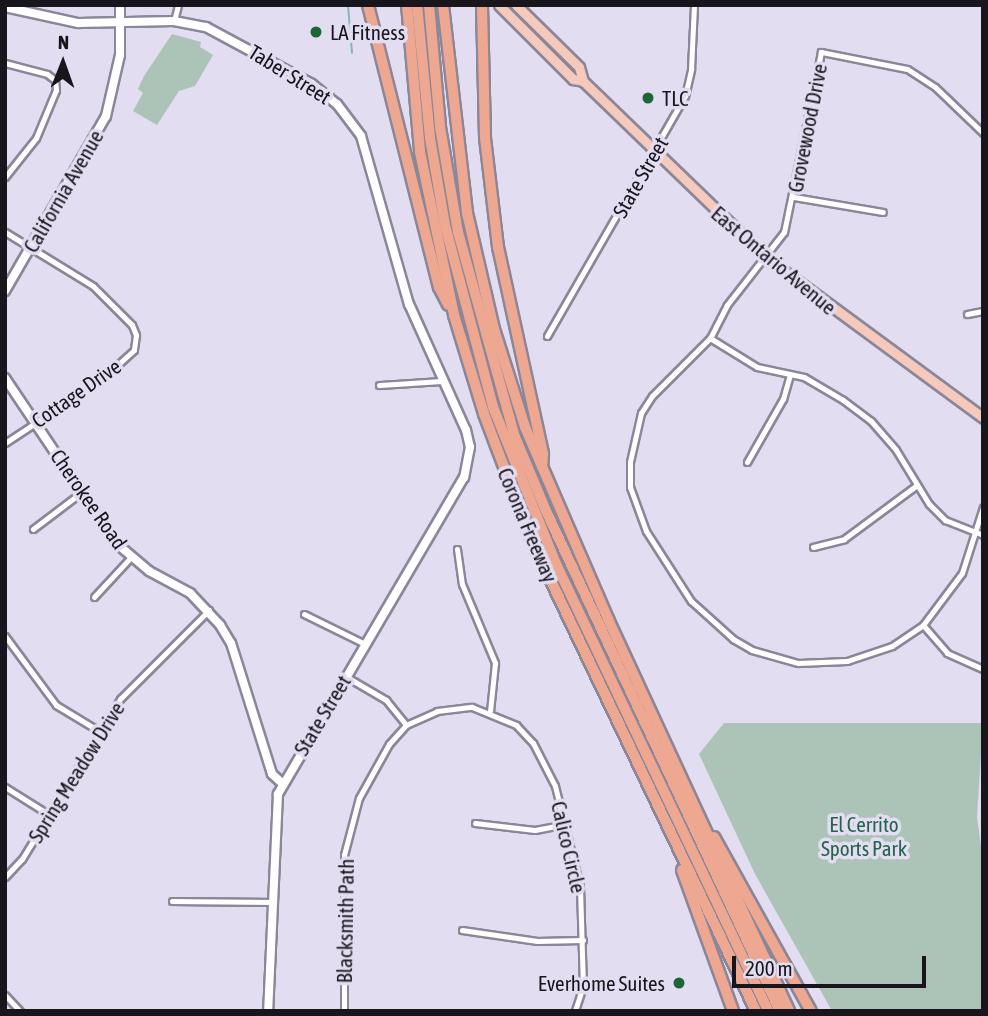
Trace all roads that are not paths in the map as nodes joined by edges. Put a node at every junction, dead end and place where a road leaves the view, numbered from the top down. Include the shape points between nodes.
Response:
1 (120, 5) edge
2 (178, 5) edge
3 (368, 5) edge
4 (407, 5) edge
5 (417, 5) edge
6 (429, 5) edge
7 (443, 5) edge
8 (482, 5) edge
9 (499, 5) edge
10 (516, 5) edge
11 (694, 5) edge
12 (5, 7) edge
13 (174, 21) junction
14 (121, 23) junction
15 (529, 34) junction
16 (559, 46) junction
17 (5, 63) edge
18 (583, 81) junction
19 (983, 133) edge
20 (655, 152) junction
21 (5, 177) edge
22 (794, 197) junction
23 (883, 212) dead end
24 (5, 232) edge
25 (31, 248) junction
26 (765, 257) junction
27 (5, 291) edge
28 (983, 310) edge
29 (967, 314) dead end
30 (454, 315) junction
31 (547, 336) dead end
32 (710, 338) junction
33 (790, 375) junction
34 (5, 378) edge
35 (443, 381) junction
36 (379, 386) dead end
37 (983, 418) edge
38 (36, 421) junction
39 (5, 443) edge
40 (470, 447) joint
41 (747, 462) dead end
42 (541, 471) junction
43 (917, 485) junction
44 (82, 491) junction
45 (983, 507) edge
46 (33, 529) dead end
47 (974, 531) junction
48 (983, 535) edge
49 (813, 547) dead end
50 (457, 549) dead end
51 (131, 557) junction
52 (94, 597) dead end
53 (209, 610) junction
54 (304, 614) dead end
55 (923, 625) junction
56 (5, 636) edge
57 (365, 644) junction
58 (983, 669) edge
59 (345, 676) junction
60 (490, 711) junction
61 (407, 725) junction
62 (99, 731) junction
63 (676, 767) junction
64 (645, 779) junction
65 (282, 783) junction
66 (5, 787) edge
67 (48, 814) junction
68 (475, 823) dead end
69 (565, 824) junction
70 (5, 877) edge
71 (172, 901) dead end
72 (272, 902) junction
73 (462, 930) dead end
74 (583, 940) junction
75 (5, 995) edge
76 (20, 1011) edge
77 (268, 1011) edge
78 (344, 1011) edge
79 (575, 1011) edge
80 (733, 1011) edge
81 (756, 1011) edge
82 (766, 1011) edge
83 (780, 1011) edge
84 (789, 1011) edge
85 (811, 1011) edge

1 - 14 street, California Avenue
2 - 13 street
3 - 30 highway via 439,287
4 - 30 highway, Corona Freeway via 420,152
5 - 82 highway via 428,126 445,225 493,407 557,566
6 - 83 highway via 440,127 458,232 515,437
7 - 42 highway, Corona Freeway via 467,213 494,329
8 - 42 highway via 485,138 498,247 543,454
9 - 15 main road, East Ontario Avenue
10 - 16 main road, East Ontario Avenue
11 - 20 street, State Street via 685,96
12 - 14 street, Taber Street via 78,23
13 - 14 street, Taber Street
13 - 35 street, Taber Street via 230,37 312,84 350,118 361,136 409,304
14 - 25 street, California Avenue via 117,77 106,116
15 - 16 main road via 550,48
15 - 18 main road, East Ontario Avenue via 573,79
16 - 18 main road, East Ontario Avenue via 579,67
17 - 21 street via 55,80 56,90 45,121
18 - 20 main road, East Ontario Avenue
19 - 22 street, Grovewood Drive via 935,87 907,69 821,52
20 - 26 main road, East Ontario Avenue
20 - 31 street, State Street
22 - 23 street
22 - 26 street, Grovewood Drive via 784,232
24 - 25 street
25 - 27 street, California Avenue
25 - 38 street, Cottage Drive via 93,286 132,325 136,335 134,351 102,379
26 - 32 street, Grovewood Drive via 727,306
26 - 37 main road, East Ontario Avenue
28 - 29 street
30 - 64 highway, Corona Freeway via 512,492
32 - 33 street via 757,368
32 - 55 street, Grovewood Drive via 641,413 630,462 630,487 646,531 691,601 733,639 752,650 798,663 847,662 892,646
33 - 41 street via 783,399
33 - 43 street via 817,383 871,421
34 - 38 street, Cherokee Road
35 - 36 street
35 - 40 street, Taber Street
38 - 39 street, Cottage Drive
38 - 44 street, Cherokee Road
40 - 57 street, State Street via 464,477
42 - 63 highway, Corona Freeway
43 - 47 street via 945,520
43 - 49 street via 844,539
44 - 46 street
44 - 51 street, Cherokee Road
45 - 47 street, Grovewood Drive
47 - 48 street
47 - 55 street, Grovewood Drive via 961,573
50 - 60 street via 462,584 495,663
51 - 52 street
51 - 53 street, Cherokee Road
53 - 62 street, Spring Meadow Drive via 120,699
53 - 65 street, Cherokee Road via 231,643 272,774
54 - 57 street
55 - 58 street via 947,653
56 - 62 street via 56,705
57 - 59 street, State Street
59 - 61 street via 386,700
59 - 65 street, State Street
60 - 61 street via 456,707
60 - 69 street, Calico Circle via 516,725 534,743 555,786
61 - 78 street, Blacksmith Path via 374,769 350,828 342,914
62 - 67 street, Spring Meadow Drive
63 - 84 highway, Corona Freeway
63 - 85 highway
64 - 80 highway
64 - 81 highway, Corona Freeway
65 - 72 street, State Street via 273,831
66 - 67 street
67 - 70 street, Spring Meadow Drive via 22,859
68 - 69 street via 535,830
69 - 74 street, Calico Circle via 580,887
71 - 72 street
72 - 77 street, State Street
73 - 74 street via 537,941
74 - 79 street, Calico Circle via 583,986
75 - 76 street

